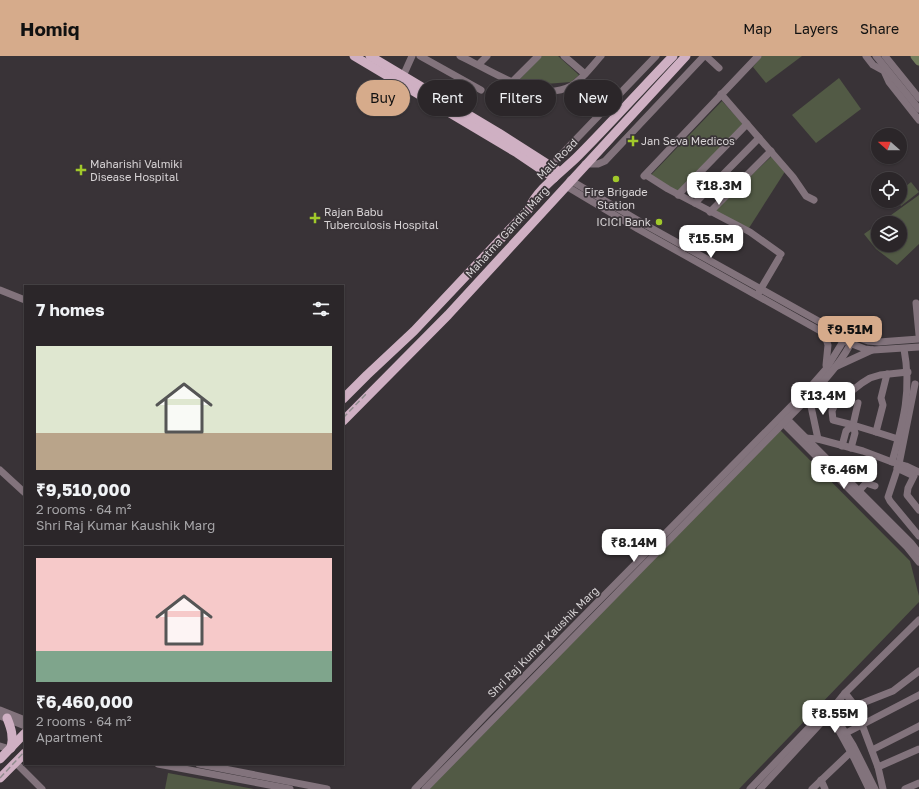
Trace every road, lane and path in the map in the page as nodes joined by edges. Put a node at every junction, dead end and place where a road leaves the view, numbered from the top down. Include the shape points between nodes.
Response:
1 (354, 56) edge
2 (370, 56) edge
3 (412, 56) edge
4 (420, 56) edge
5 (460, 56) edge
6 (487, 56) edge
7 (538, 56) edge
8 (564, 56) edge
9 (601, 56) edge
10 (656, 56) edge
11 (673, 56) edge
12 (686, 56) edge
13 (705, 56) edge
14 (758, 56) edge
15 (866, 56) edge
16 (876, 56) edge
17 (885, 56) edge
18 (479, 64) junction
19 (719, 68) dead end
20 (885, 69) junction
21 (585, 74) junction
22 (403, 76) junction
23 (508, 80) edge
24 (514, 80) edge
25 (481, 90) dead end
26 (556, 91) edge
27 (721, 94) junction
28 (919, 98) edge
29 (918, 114) edge
30 (747, 124) junction
31 (759, 138) junction
32 (573, 143) junction
33 (771, 152) junction
34 (578, 156) junction
35 (557, 159) dead end
36 (585, 164) junction
37 (557, 175) junction
38 (568, 183) junction
39 (678, 195) junction
40 (814, 200) dead end
41 (695, 203) junction
42 (710, 212) junction
43 (0, 290) edge
44 (759, 292) junction
45 (24, 300) edge
46 (916, 303) dead end
47 (824, 333) junction
48 (919, 335) edge
49 (849, 339) junction
50 (919, 339) edge
51 (400, 344) junction
52 (919, 347) edge
53 (904, 349) junction
54 (873, 350) junction
55 (410, 353) junction
56 (835, 367) junction
57 (826, 370) junction
58 (908, 372) junction
59 (887, 374) junction
60 (914, 384) edge
61 (809, 397) junction
62 (344, 398) edge
63 (915, 400) edge
64 (858, 403) dead end
65 (783, 419) junction
66 (344, 420) edge
67 (853, 425) junction
68 (876, 432) junction
69 (802, 438) junction
70 (818, 439) junction
71 (898, 439) junction
72 (842, 446) junction
73 (851, 448) junction
74 (896, 465) junction
75 (870, 469) dead end
76 (0, 470) edge
77 (918, 473) edge
78 (866, 484) junction
79 (875, 486) dead end
80 (859, 491) junction
81 (24, 492) edge
82 (919, 510) edge
83 (919, 536) edge
84 (652, 547) junction
85 (918, 549) edge
86 (658, 553) junction
87 (919, 562) edge
88 (919, 620) edge
89 (919, 671) edge
90 (528, 672) junction
91 (535, 678) junction
92 (845, 693) junction
93 (919, 695) edge
94 (855, 706) junction
95 (831, 709) junction
96 (0, 710) edge
97 (3, 717) edge
98 (24, 721) edge
99 (24, 721) edge
100 (863, 725) junction
101 (919, 726) edge
102 (846, 733) junction
103 (24, 734) edge
104 (0, 746) edge
105 (10, 748) junction
106 (919, 749) edge
107 (853, 750) junction
108 (872, 750) junction
109 (24, 754) edge
110 (0, 759) edge
111 (16, 763) junction
112 (165, 765) edge
113 (203, 765) edge
114 (878, 767) junction
115 (238, 775) junction
116 (0, 778) edge
117 (821, 780) junction
118 (919, 783) edge
119 (42, 789) edge
120 (290, 789) edge
121 (327, 789) edge
122 (415, 789) edge
123 (425, 789) edge
124 (750, 789) edge
125 (760, 789) edge
126 (812, 789) edge
127 (826, 789) edge
128 (869, 789) edge
129 (874, 789) edge
130 (883, 789) edge
131 (905, 789) edge

1 - 37 main road
2 - 22 main road
3 - 22 street
4 - 25 street
5 - 18 street
6 - 18 street
7 - 24 street
8 - 21 street
9 - 21 street
10 - 32 street
11 - 34 main road, Mall Road
12 - 36 main road, Mahatma Gandhi Marg
13 - 19 street
13 - 36 street via 605,161
14 - 27 street
15 - 20 street via 873,65
16 - 20 street
17 - 28 street
18 - 23 street
20 - 29 street via 889,82
21 - 26 street via 572,85
22 - 37 main road via 499,133
27 - 30 street
27 - 39 street via 645,175
30 - 31 street
30 - 39 street
31 - 33 street
31 - 41 street
32 - 34 street
32 - 35 street
33 - 40 street via 806,196
33 - 42 street
34 - 37 main road, Mall Road
36 - 38 main road, Mahatma Gandhi Marg
37 - 51 main road, Mall Road via 532,201 529,209
38 - 44 street via 581,188
38 - 55 main road, Mahatma Gandhi Marg via 507,252
39 - 41 street
41 - 42 street
42 - 44 street via 750,232 780,256
43 - 45 street
44 - 47 street
44 - 49 street
46 - 48 street
47 - 49 street
47 - 57 street via 828,345
49 - 50 street via 879,342
49 - 54 street
49 - 56 street, Shri Raj Kumar Kaushik Marg
49 - 57 street, Shri Raj Kumar Kaushik Marg
51 - 55 main road
51 - 62 main road, Mall Road
52 - 53 street
53 - 54 street
53 - 58 street
54 - 56 street
55 - 66 main road, Mahatma Gandhi Marg
56 - 61 street, Shri Raj Kumar Kaushik Marg
57 - 65 street, Shri Raj Kumar Kaushik Marg
58 - 59 street
58 - 60 street
59 - 67 street via 870,378 835,404 832,420
59 - 68 street
60 - 63 street
60 - 71 street
61 - 65 street, Shri Raj Kumar Kaushik Marg
61 - 70 street
63 - 74 street
64 - 67 street
65 - 69 street
65 - 84 street, Shri Raj Kumar Kaushik Marg
65 - 86 street, Shri Raj Kumar Kaushik Marg
67 - 68 street
67 - 72 street via 846,431
67 - 73 street via 855,433
68 - 71 street
69 - 70 street
69 - 80 street
69 - 87 street
70 - 72 street
71 - 74 street
72 - 73 street
73 - 74 street
74 - 77 street
74 - 83 street via 889,499
75 - 78 street
76 - 81 street
77 - 82 street via 908,488 907,495
78 - 79 street
78 - 80 street
80 - 85 street
84 - 86 street
84 - 90 street, Shri Raj Kumar Kaushik Marg
86 - 91 street, Shri Raj Kumar Kaushik Marg
88 - 92 street
89 - 94 street via 893,691
90 - 91 street
90 - 122 street, Shri Raj Kumar Kaushik Marg
91 - 123 street, Shri Raj Kumar Kaushik Marg
92 - 94 street
92 - 95 street
93 - 100 street
94 - 100 street
95 - 102 street
95 - 107 street
95 - 124 street
95 - 125 street
96 - 98 street
97 - 99 street
97 - 105 main road via 11,729
100 - 102 street
100 - 108 street
101 - 108 street
102 - 107 street
103 - 105 main road
104 - 105 street
105 - 110 main road
106 - 114 street
107 - 117 street
107 - 128 street
107 - 129 street
108 - 114 street
109 - 111 main road
111 - 116 main road
111 - 119 street
112 - 115 street
113 - 115 street
114 - 130 street
115 - 120 street
115 - 121 street
117 - 126 street
117 - 127 street
118 - 131 street

